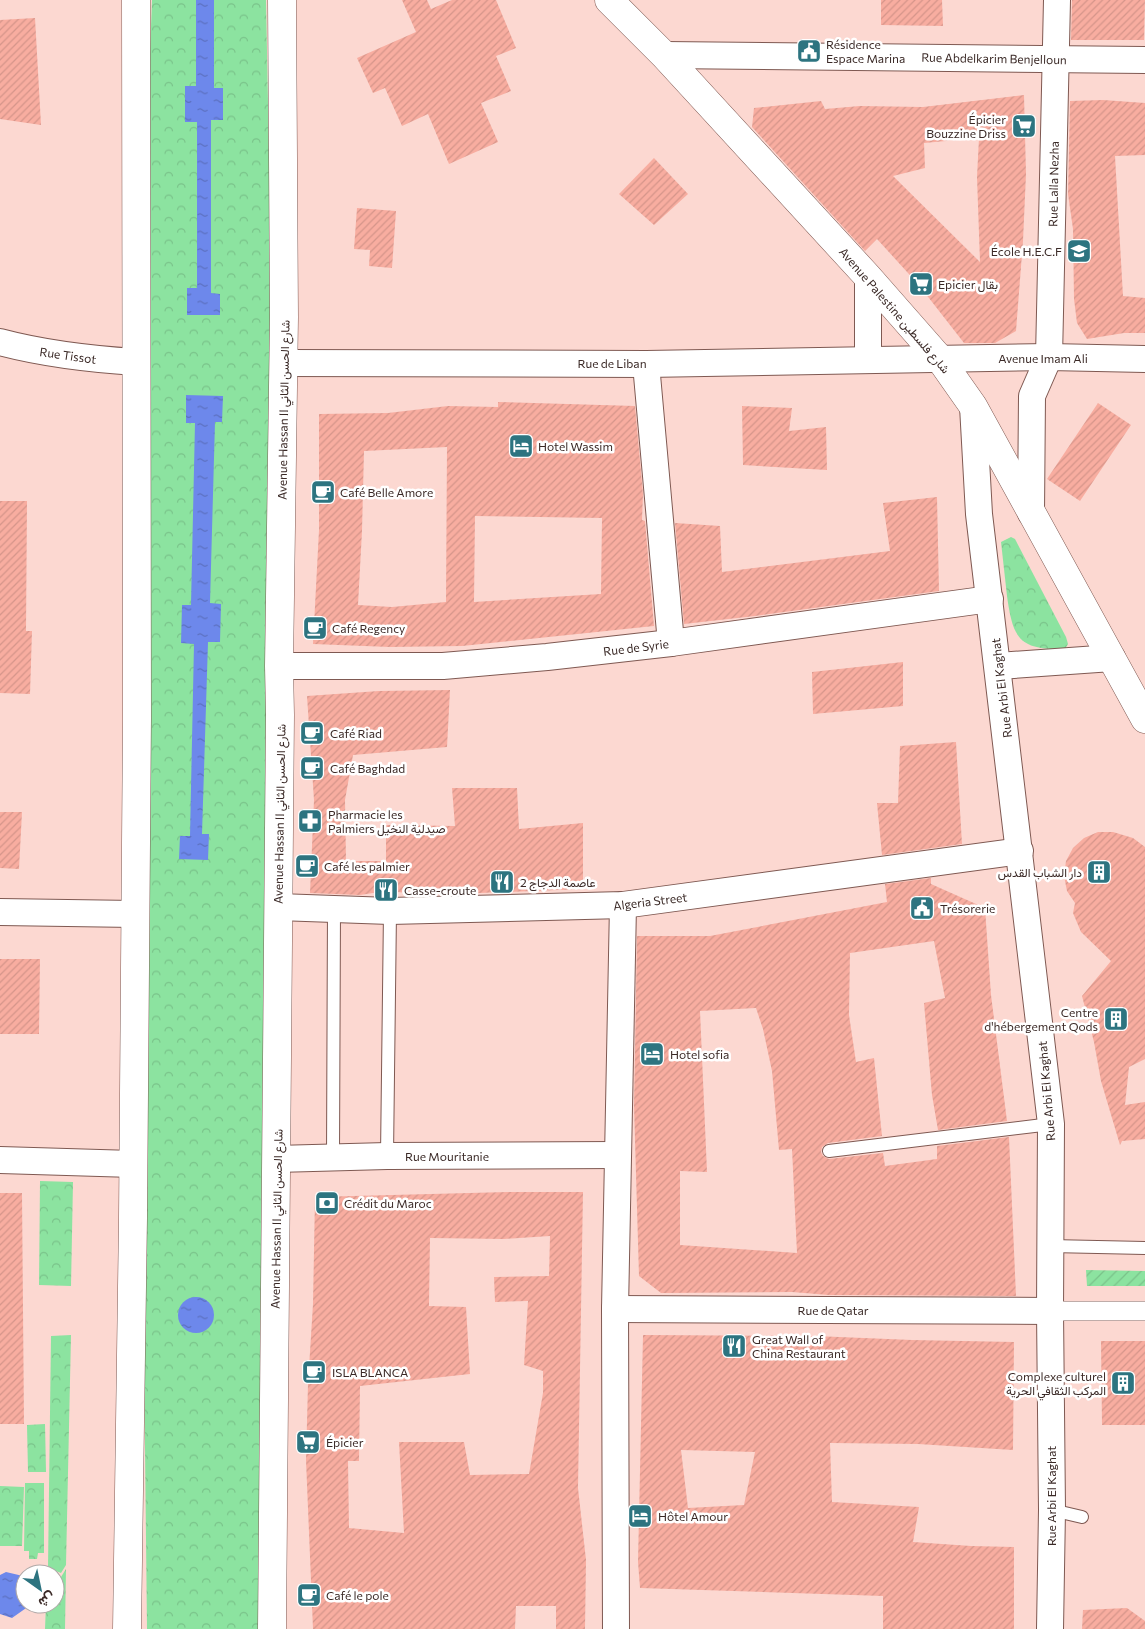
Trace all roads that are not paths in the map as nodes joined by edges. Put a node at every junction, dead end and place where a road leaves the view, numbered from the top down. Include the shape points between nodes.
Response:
1 (136, 0) edge
2 (282, 0) edge
3 (609, 0) edge
4 (1057, 0) edge
5 (664, 55) junction
6 (1056, 58) junction
7 (1145, 60) edge
8 (868, 277) junction
9 (0, 342) edge
10 (1049, 357) junction
11 (868, 359) junction
12 (940, 359) junction
13 (1145, 359) edge
14 (136, 362) junction
15 (284, 363) junction
16 (646, 364) junction
17 (973, 406) junction
18 (1031, 514) junction
19 (990, 598) junction
20 (671, 643) junction
21 (1112, 658) junction
22 (279, 666) junction
23 (998, 666) junction
24 (1145, 719) edge
25 (1020, 851) junction
26 (622, 905) junction
27 (278, 906) junction
28 (334, 908) junction
29 (390, 911) junction
30 (0, 912) edge
31 (135, 914) junction
32 (1051, 1124) junction
33 (829, 1151) dead end
34 (617, 1155) junction
35 (387, 1156) junction
36 (333, 1157) junction
37 (276, 1158) junction
38 (0, 1160) edge
39 (133, 1164) junction
40 (1050, 1246) junction
41 (1145, 1248) edge
42 (615, 1309) junction
43 (1050, 1311) junction
44 (1145, 1311) edge
45 (1052, 1510) junction
46 (1082, 1517) dead end
47 (127, 1629) edge
48 (272, 1629) edge
49 (616, 1629) edge
50 (1050, 1629) edge

1 - 14 main road
2 - 15 main road, Avenue Hassan II شارع الحسن الثاني
3 - 5 main road, Avenue Palestine شارع فلسطين
4 - 6 street, Rue Lalla Nezha
5 - 6 street, Rue Abdelkarim Benjelloun
5 - 8 main road, Avenue Palestine شارع فلسطين
6 - 7 street, Rue Abdelkarim Benjelloun
6 - 10 street, Rue Lalla Nezha
8 - 11 street
8 - 12 main road, Avenue Palestine شارع فلسطين
9 - 14 street, Rue Tissot via 73,357
10 - 12 street, Avenue Imam Ali
10 - 13 street, Avenue Imam Ali
10 - 18 street, Rue Lalla Nezha via 1032,396
11 - 12 street, Rue de Liban
11 - 16 street, Rue de Liban
12 - 17 main road, Avenue Palestine شارع فلسطين
14 - 31 main road
15 - 16 street, Rue de Liban
15 - 22 main road, Avenue Hassan II شارع الحسن الثاني
16 - 20 street
17 - 18 main road, Avenue Palestine شارع فلسطين
17 - 19 street, Rue Arbi El Kaghat via 979,514
18 - 21 main road, Avenue Palestine شارع فلسطين
19 - 20 street, Rue de Syrie
19 - 23 street, Rue Arbi El Kaghat
20 - 22 street, Rue de Syrie via 443,666
21 - 23 street
21 - 24 main road, Avenue Palestine شارع فلسطين
22 - 27 main road, Avenue Hassan II شارع الحسن الثاني
23 - 25 street, Rue Arbi El Kaghat
25 - 26 street, Algeria Street
25 - 32 street, Rue Arbi El Kaghat
26 - 29 street, Algeria Street
26 - 34 street
27 - 28 street, Algeria Street
27 - 37 main road, Avenue Hassan II شارع الحسن الثاني
28 - 29 street, Algeria Street
28 - 36 lane
29 - 35 lane
30 - 31 street
31 - 39 main road
32 - 33 lane
32 - 40 street, Rue Arbi El Kaghat
34 - 35 street, Rue Mouritanie
34 - 42 street
35 - 36 street, Rue Mouritanie
36 - 37 street, Rue Mouritanie
37 - 48 main road, Avenue Hassan II شارع الحسن الثاني
38 - 39 street
39 - 47 main road
40 - 41 lane
40 - 43 street, Rue Arbi El Kaghat
42 - 43 street, Rue de Qatar
42 - 49 street
43 - 44 street
43 - 45 street, Rue Arbi El Kaghat
45 - 46 lane
45 - 50 street, Rue Arbi El Kaghat

